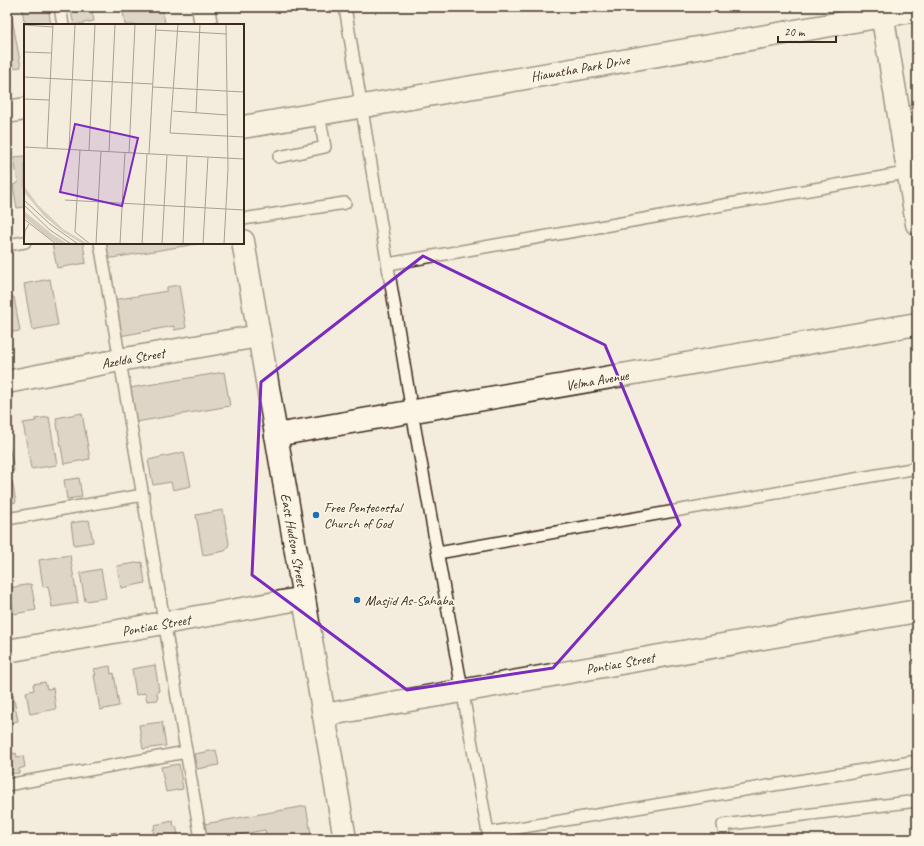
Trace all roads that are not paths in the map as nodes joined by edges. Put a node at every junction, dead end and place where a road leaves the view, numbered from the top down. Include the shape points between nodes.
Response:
1 (60, 7) edge
2 (203, 7) edge
3 (345, 7) edge
4 (917, 10) edge
5 (881, 11) edge
6 (63, 24) edge
7 (206, 24) edge
8 (362, 106) junction
9 (24, 109) edge
10 (7, 112) edge
11 (319, 114) junction
12 (244, 127) edge
13 (279, 157) dead end
14 (913, 172) edge
15 (345, 203) dead end
16 (244, 218) edge
17 (917, 224) edge
18 (24, 242) edge
19 (100, 244) edge
20 (244, 244) edge
21 (7, 245) edge
22 (388, 264) junction
23 (917, 324) edge
24 (259, 336) junction
25 (120, 360) junction
26 (7, 382) edge
27 (412, 412) junction
28 (276, 435) junction
29 (917, 468) edge
30 (143, 495) junction
31 (7, 519) edge
32 (438, 554) junction
33 (304, 598) junction
34 (917, 611) edge
35 (164, 623) junction
36 (7, 651) edge
37 (462, 691) junction
38 (324, 715) junction
39 (186, 752) junction
40 (917, 761) edge
41 (7, 785) edge
42 (917, 801) edge
43 (201, 839) edge
44 (345, 839) edge
45 (726, 839) edge

1 - 6 lane
2 - 7 street
3 - 8 lane
4 - 5 street, Hiawatha Park Drive
5 - 8 street, Hiawatha Park Drive
5 - 14 street
8 - 11 street, Hiawatha Park Drive
8 - 22 lane
9 - 10 street
11 - 12 street, Hiawatha Park Drive
11 - 13 lane via 325,147
14 - 17 street
14 - 22 lane
15 - 16 lane
18 - 21 lane
19 - 25 lane
20 - 24 street, East Hudson Street
22 - 27 lane
23 - 27 street, Velma Avenue
24 - 25 street, Azelda Street
24 - 28 street, East Hudson Street
25 - 26 street, Azelda Street
25 - 30 lane
27 - 28 street, Velma Avenue
27 - 32 lane
28 - 33 street, East Hudson Street
29 - 32 lane
30 - 31 lane
30 - 35 lane
32 - 37 lane
33 - 35 street, Pontiac Street
33 - 38 street, East Hudson Street
34 - 37 street, Pontiac Street
35 - 36 street, Pontiac Street
35 - 39 lane
37 - 38 street, Pontiac Street
37 - 40 lane via 488,833
38 - 44 street, East Hudson Street
39 - 41 lane
39 - 43 lane
42 - 45 lane via 723,825

